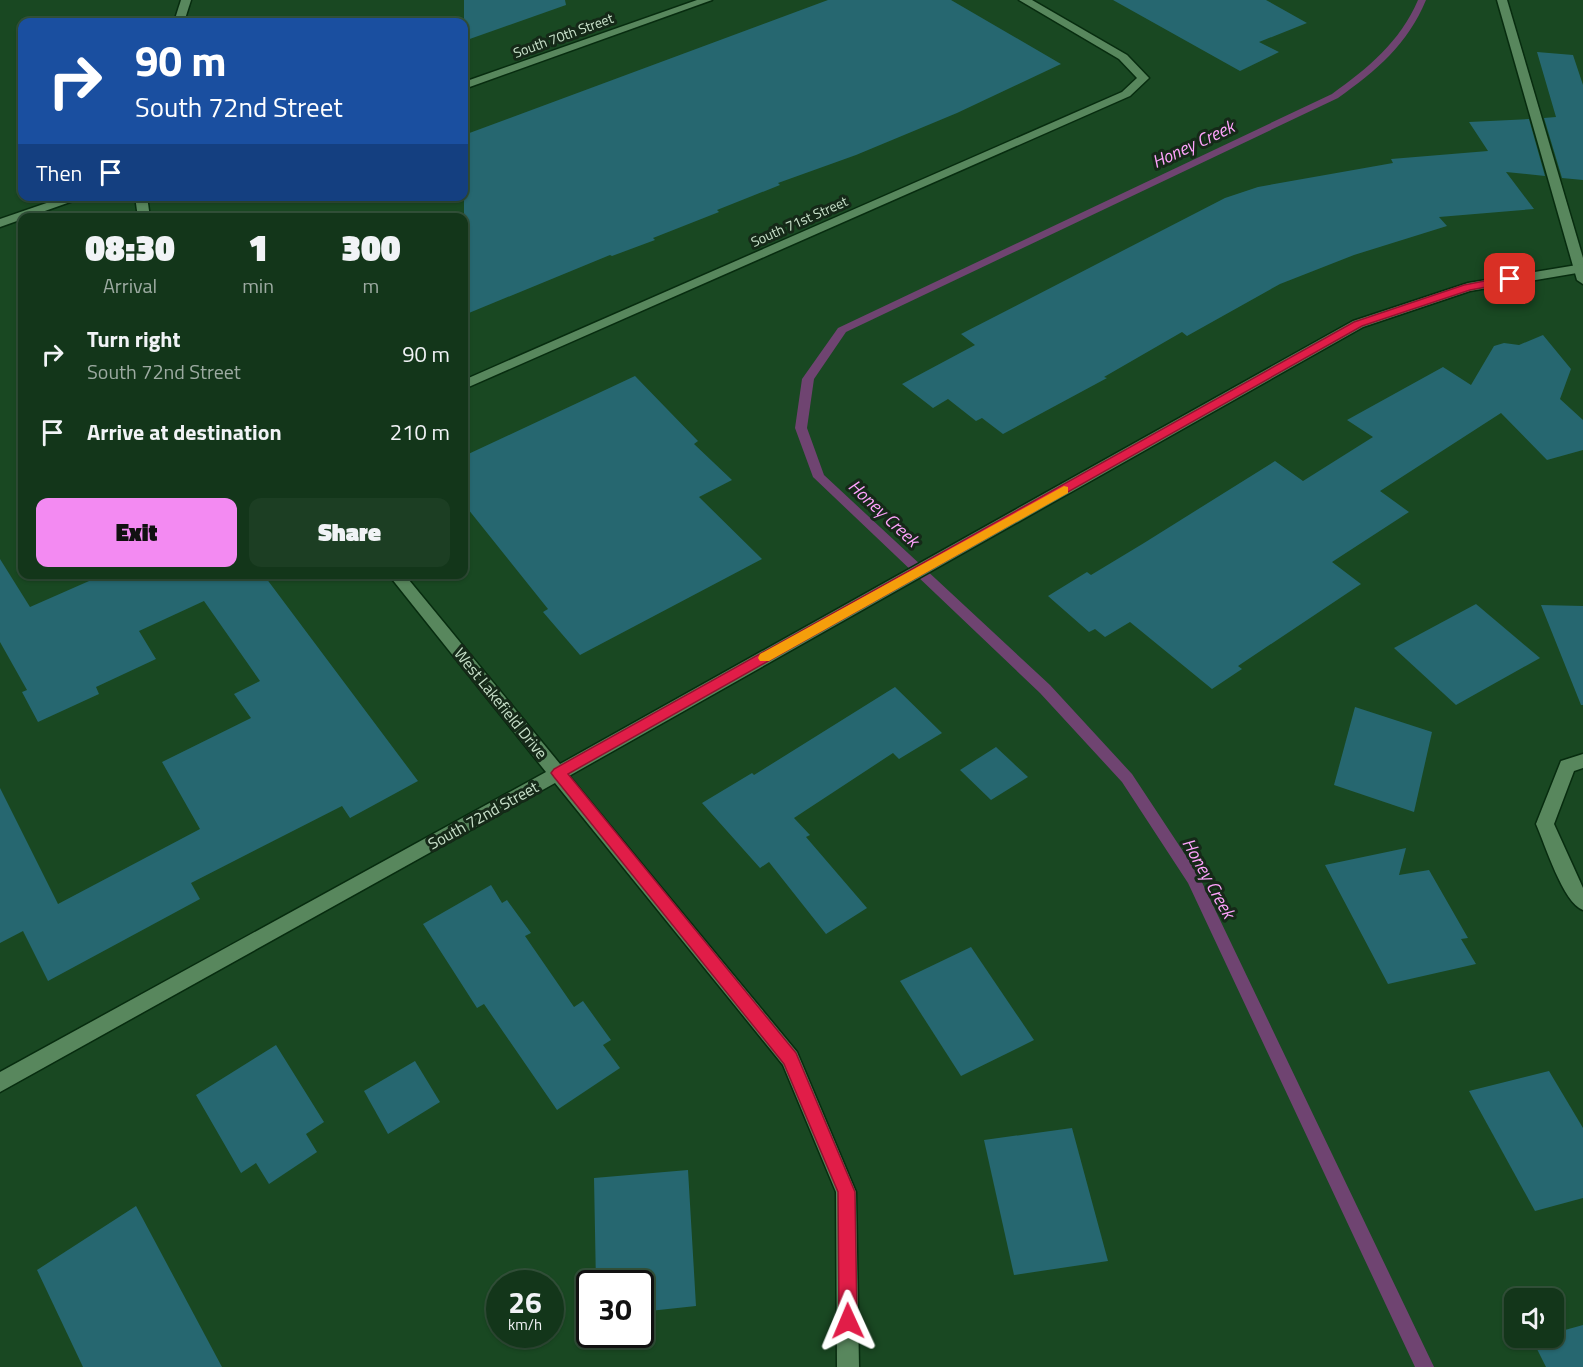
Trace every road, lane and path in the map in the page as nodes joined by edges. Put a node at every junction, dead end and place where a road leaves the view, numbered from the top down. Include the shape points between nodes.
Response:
1 (186, 0) edge
2 (707, 0) edge
3 (1024, 0) edge
4 (1502, 0) edge
5 (180, 18) edge
6 (468, 85) edge
7 (65, 201) edge
8 (28, 213) edge
9 (18, 216) edge
10 (0, 222) edge
11 (1582, 272) edge
12 (468, 383) edge
13 (399, 579) edge
14 (1583, 761) edge
15 (559, 773) junction
16 (1583, 902) edge
17 (0, 1083) edge
18 (848, 1367) edge

1 - 5 street
2 - 6 street, South 70th Street
3 - 12 street, South 71st Street via 1123,57 1143,78 1126,94
4 - 11 street
7 - 8 street
9 - 10 street
11 - 15 street, South 72nd Street via 1467,287 1358,324
13 - 15 street, West Lakefield Drive
14 - 16 street via 1567,766 1545,824
15 - 17 street, South 72nd Street
15 - 18 street, West Lakefield Drive via 790,1059 846,1192

